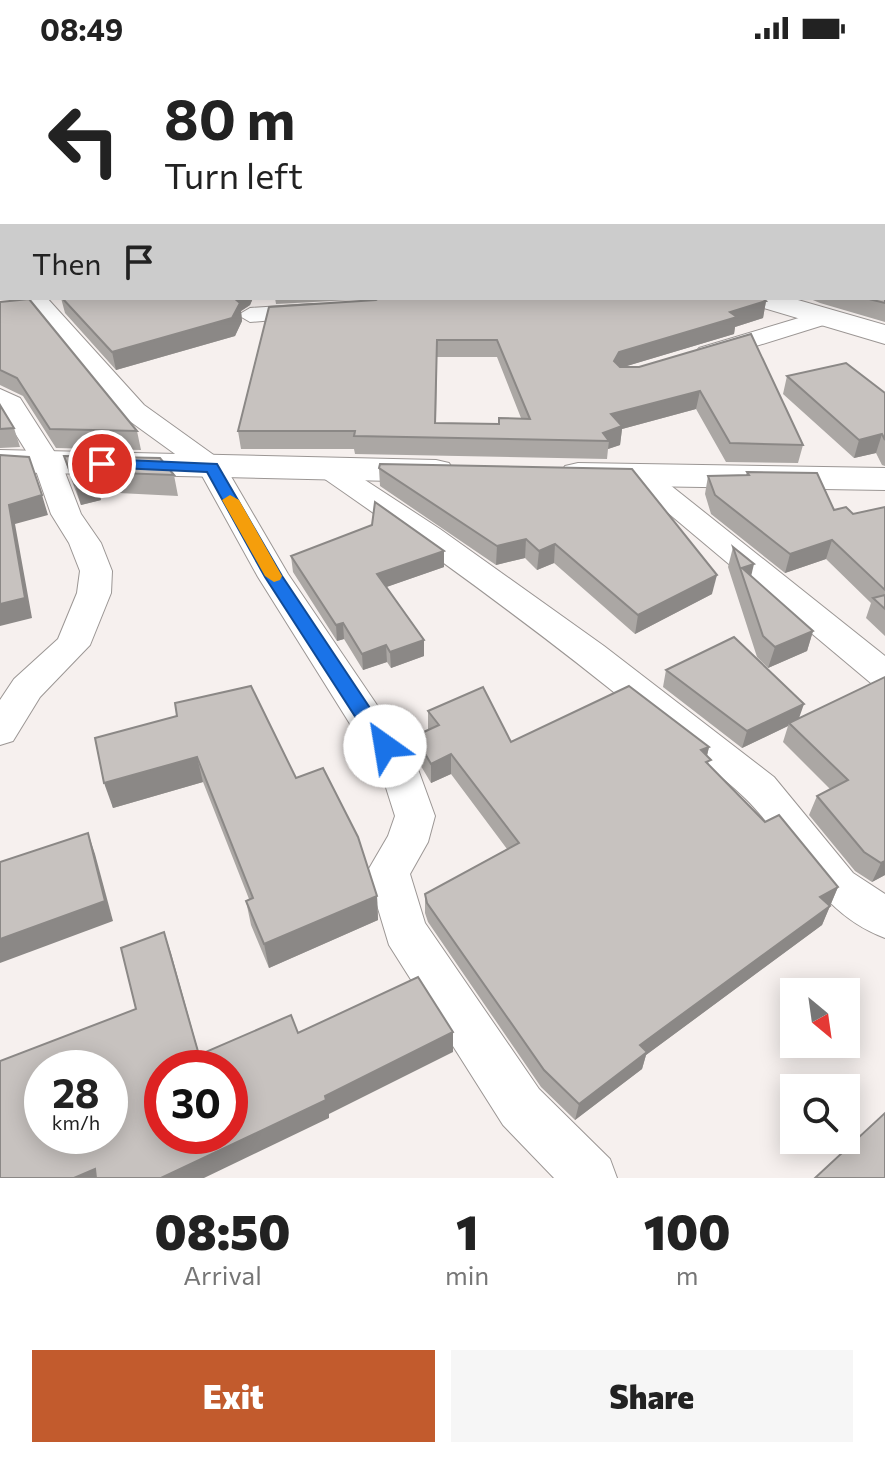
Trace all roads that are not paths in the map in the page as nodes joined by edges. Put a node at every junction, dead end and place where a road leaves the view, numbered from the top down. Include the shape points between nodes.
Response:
1 (36, 300) edge
2 (766, 300) edge
3 (334, 309) edge
4 (250, 315) dead end
5 (822, 318) junction
6 (885, 335) edge
7 (687, 359) edge
8 (0, 397) edge
9 (0, 461) edge
10 (47, 462) junction
11 (212, 467) junction
12 (329, 469) junction
13 (469, 472) edge
14 (547, 474) edge
15 (640, 475) junction
16 (885, 479) edge
17 (885, 675) edge
18 (0, 731) edge
19 (885, 918) edge
20 (591, 1178) edge

1 - 11 street via 134,411
2 - 5 street
3 - 4 street
5 - 6 street
5 - 7 street
8 - 10 street via 11,404
9 - 10 street
10 - 11 street
10 - 18 street via 66,514 91,557 94,593 73,645 27,688
11 - 12 street
11 - 20 street via 274,577 401,772 415,816 407,842 388,872 405,931 521,1107
12 - 13 street
12 - 19 street via 592,655 760,788 838,886
14 - 15 street
15 - 16 street
15 - 17 street

